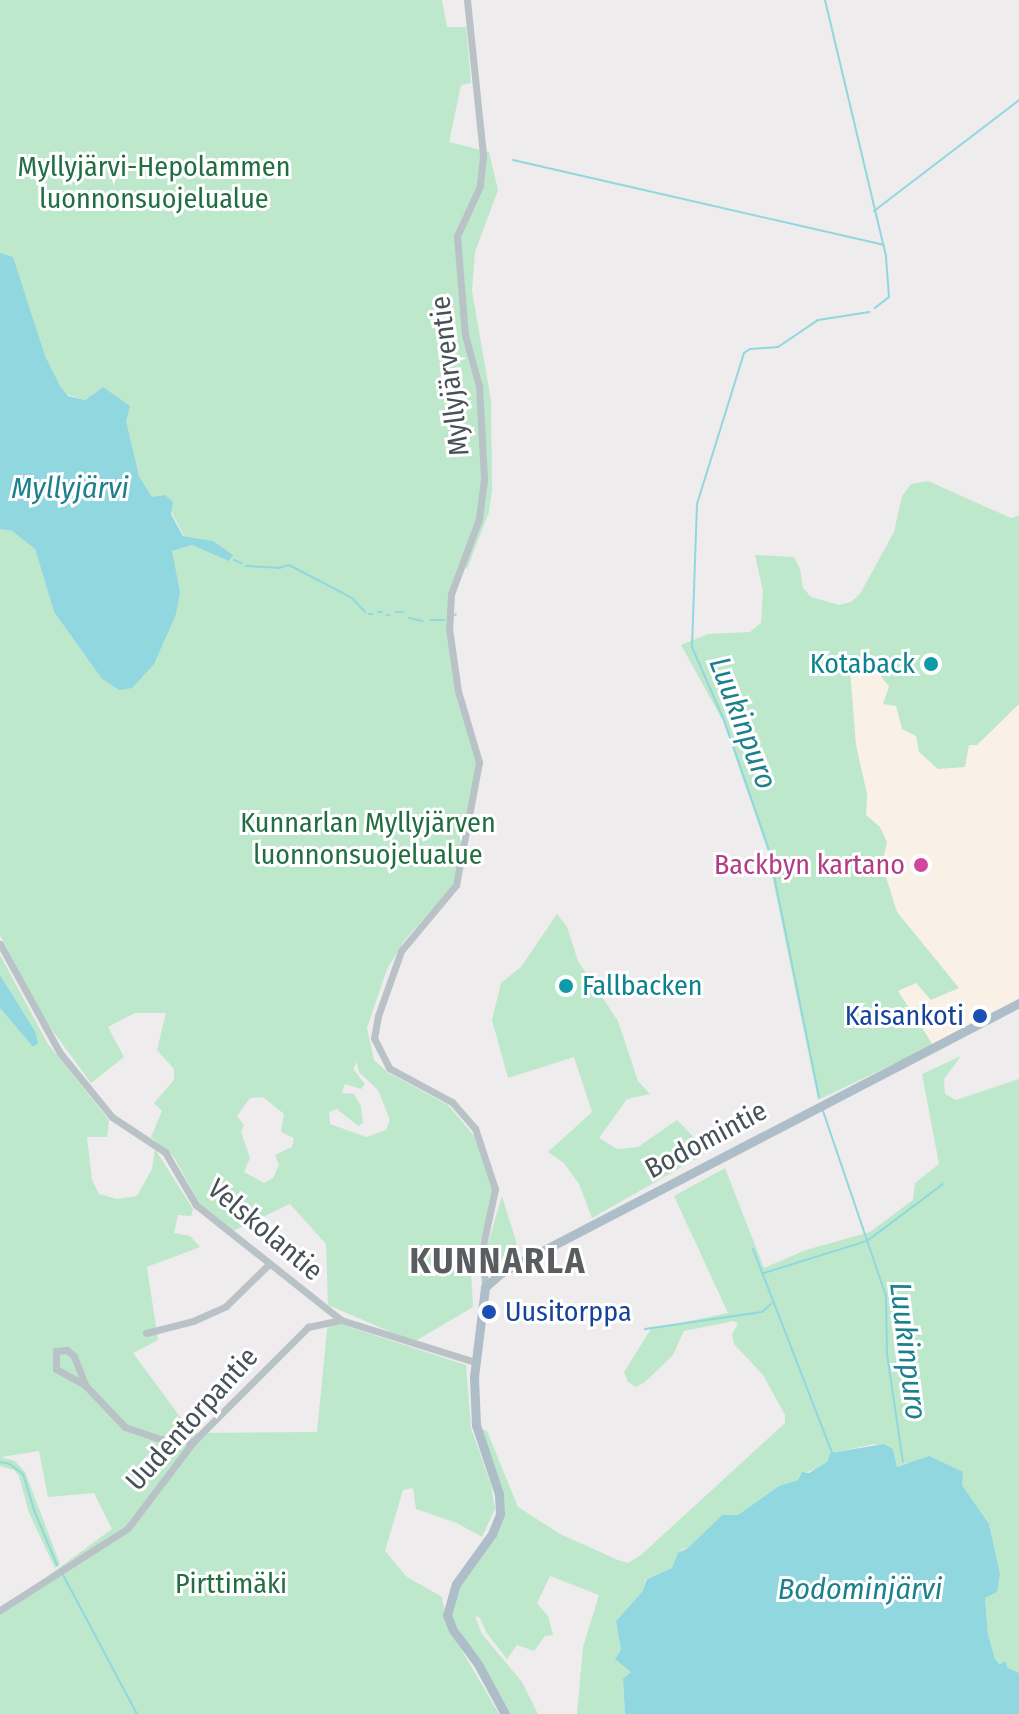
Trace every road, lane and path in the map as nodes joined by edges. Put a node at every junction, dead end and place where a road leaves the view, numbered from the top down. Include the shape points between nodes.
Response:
1 (467, 0) edge
2 (0, 944) edge
3 (1019, 1003) edge
4 (268, 1265) junction
5 (485, 1287) junction
6 (341, 1320) junction
7 (146, 1333) dead end
8 (475, 1362) junction
9 (85, 1385) junction
10 (193, 1442) junction
11 (0, 1610) edge
12 (505, 1714) edge

1 - 5 street, Myllyjärventie via 483,156 480,186 457,236 465,335 479,386 484,479 479,519 451,594 449,628 458,691 479,762 456,885 401,951 374,1038 389,1068 452,1102 475,1128 495,1189 482,1250
2 - 4 street, Velskolantie via 52,1041 112,1117 165,1152 196,1205
3 - 5 main road, Bodomintie via 502,1272
4 - 6 street, Velskolantie
4 - 7 street via 226,1306
5 - 8 main road
6 - 8 street, Velskolantie
6 - 10 street, Uudentorpantie via 308,1327
8 - 12 main road via 476,1425 499,1494 500,1514 456,1584 447,1615
9 - 9 street via 56,1369 56,1351 74,1356
9 - 10 street via 125,1427 160,1439
10 - 11 street, Uudentorpantie via 128,1528

